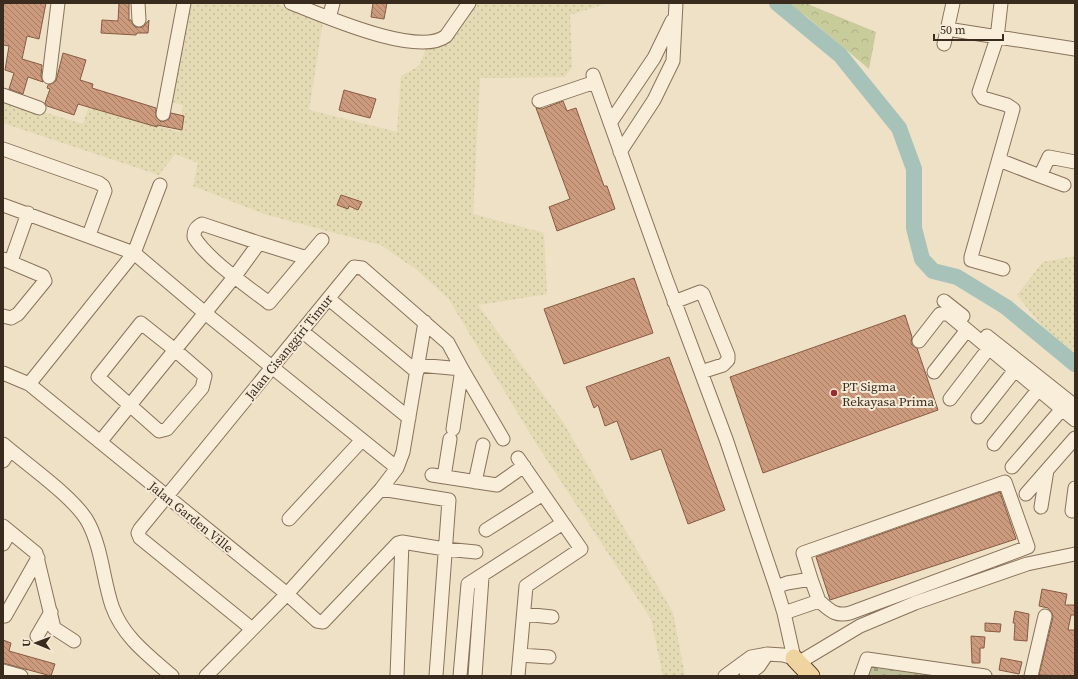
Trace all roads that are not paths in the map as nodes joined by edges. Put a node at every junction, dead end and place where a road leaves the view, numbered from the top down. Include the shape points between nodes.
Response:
1 (58, 3) edge
2 (138, 3) edge
3 (184, 3) edge
4 (333, 3) edge
5 (468, 3) edge
6 (953, 3) edge
7 (1001, 3) edge
8 (295, 4) edge
9 (675, 10) edge
10 (329, 18) junction
11 (138, 20) dead end
12 (947, 29) junction
13 (997, 38) junction
14 (944, 44) dead end
15 (1075, 49) edge
16 (49, 77) dead end
17 (3, 95) edge
18 (539, 101) dead end
19 (39, 108) dead end
20 (163, 114) dead end
21 (610, 123) junction
22 (3, 149) edge
23 (620, 152) junction
24 (999, 160) junction
25 (1075, 162) edge
26 (1040, 176) junction
27 (160, 185) dead end
28 (1064, 185) dead end
29 (3, 205) edge
30 (28, 214) junction
31 (89, 235) junction
32 (322, 240) dead end
33 (259, 243) junction
34 (134, 253) junction
35 (307, 258) junction
36 (7, 260) edge
37 (1003, 269) dead end
38 (235, 276) junction
39 (329, 299) junction
40 (944, 301) dead end
41 (674, 302) junction
42 (205, 313) junction
43 (3, 316) edge
44 (425, 322) junction
45 (967, 330) junction
46 (303, 332) junction
47 (919, 341) dead end
48 (989, 348) junction
49 (175, 350) junction
50 (272, 368) junction
51 (418, 368) junction
52 (462, 369) junction
53 (1014, 370) junction
54 (701, 372) junction
55 (934, 372) dead end
56 (3, 373) edge
57 (29, 384) junction
58 (1038, 390) junction
59 (950, 399) dead end
60 (1075, 406) edge
61 (130, 407) junction
62 (1062, 409) junction
63 (978, 417) dead end
64 (409, 418) junction
65 (1075, 420) edge
66 (1075, 438) edge
67 (503, 439) dead end
68 (362, 440) junction
69 (100, 442) junction
70 (994, 444) dead end
71 (483, 445) dead end
72 (6, 447) edge
73 (3, 461) edge
74 (1012, 467) dead end
75 (398, 468) junction
76 (1048, 470) junction
77 (476, 482) junction
78 (1075, 488) edge
79 (381, 489) junction
80 (543, 494) junction
81 (1026, 494) dead end
82 (166, 497) junction
83 (1041, 508) dead end
84 (1072, 511) dead end
85 (289, 519) dead end
86 (563, 523) junction
87 (7, 529) edge
88 (486, 530) dead end
89 (402, 542) junction
90 (3, 544) edge
91 (445, 549) junction
92 (476, 552) dead end
93 (1075, 554) edge
94 (38, 558) junction
95 (482, 577) junction
96 (811, 579) junction
97 (776, 587) junction
98 (287, 594) junction
99 (819, 601) junction
100 (51, 612) junction
101 (784, 612) junction
102 (524, 614) junction
103 (6, 616) dead end
104 (1045, 616) dead end
105 (552, 617) dead end
106 (252, 629) junction
107 (37, 636) dead end
108 (74, 641) dead end
109 (767, 654) junction
110 (520, 655) junction
111 (549, 657) dead end
112 (796, 660) junction
113 (3, 671) edge
114 (21, 676) edge
115 (172, 676) edge
116 (206, 676) edge
117 (397, 676) edge
118 (436, 676) edge
119 (460, 676) edge
120 (474, 676) edge
121 (518, 676) edge
122 (726, 676) edge
123 (746, 676) edge
124 (812, 676) edge
125 (861, 676) edge
126 (985, 676) edge
127 (1031, 676) edge

1 - 16 street
2 - 11 street
3 - 20 street
4 - 10 street
5 - 10 street via 446,36 430,42 398,39
6 - 12 street
7 - 13 street
8 - 10 street
9 - 21 street via 654,58
9 - 23 street via 673,61 654,100
12 - 13 street
12 - 14 street
13 - 15 street
13 - 24 street via 979,92 983,98 1013,109
17 - 19 street
18 - 21 street via 594,78
21 - 23 street
22 - 31 street via 103,186 105,191
23 - 41 street
24 - 26 street
24 - 37 street via 971,260
25 - 26 street via 1049,157
26 - 28 street
27 - 34 street
29 - 30 street
30 - 31 street
30 - 36 street
31 - 34 street
32 - 35 street
33 - 35 street
33 - 38 street
33 - 38 street via 202,224 194,230 194,237 201,248
34 - 42 street
34 - 57 street
35 - 38 street via 269,303
36 - 43 street via 43,276 45,281 18,314 11,318
38 - 42 street
39 - 44 street, Jalan Cisanggiri Timur via 358,266
39 - 46 street, Jalan Cisanggiri Timur
39 - 51 street
40 - 60 street
41 - 54 street
41 - 54 street via 700,292 703,294 728,355 724,365
42 - 49 street
42 - 50 street
44 - 51 street
44 - 52 street via 448,343
45 - 47 street via 944,313 940,314
45 - 48 street
45 - 55 street
46 - 50 street, Jalan Cisanggiri Timur
46 - 64 street
48 - 53 street
48 - 59 street
49 - 61 street
49 - 61 street via 204,376 202,388 167,429 162,431
49 - 61 street via 143,323 130,335 98,377
50 - 68 street
50 - 82 street, Jalan Cisanggiri Timur
51 - 52 street
51 - 64 street
52 - 67 street
52 - 77 street via 452,434 438,476
53 - 58 street
53 - 63 street
54 - 97 street
56 - 57 street, Jalan Garden Ville
57 - 69 street, Jalan Garden Ville
58 - 62 street
58 - 70 street
61 - 69 street
62 - 65 street
62 - 74 street
64 - 75 street
66 - 76 street
68 - 75 street
68 - 85 street
69 - 82 street, Jalan Garden Ville
71 - 77 street
72 - 73 street
72 - 115 street via 78,508 89,524 97,544 112,606 122,626 135,644
75 - 79 street
76 - 81 street
76 - 83 street
77 - 80 street via 497,485 521,462
78 - 84 street
79 - 91 street via 449,500
79 - 98 street
80 - 86 street
80 - 88 street
82 - 98 street, Jalan Garden Ville
82 - 106 street, Jalan Cisanggiri Timur via 140,529 140,538
86 - 95 street
86 - 102 street via 581,549 526,586
87 - 90 street
87 - 94 street
89 - 91 street
89 - 98 street, Jalan Garden Ville via 394,546 326,621 317,621
89 - 117 street
91 - 92 street
91 - 118 street
93 - 112 street via 1027,564 915,603 860,626
94 - 100 street
94 - 103 street
95 - 119 street via 468,584
95 - 120 street
96 - 97 street
96 - 99 street
96 - 99 street via 803,553 1005,482 1028,547 850,613 834,614
97 - 101 street
98 - 106 street
99 - 101 street
100 - 107 street
100 - 108 street via 54,628
101 - 112 street
102 - 105 street
102 - 110 street
104 - 127 street
106 - 116 street
109 - 112 street via 783,654
109 - 122 street via 751,657
109 - 123 street via 759,666
110 - 111 street
110 - 121 street
112 - 124 main road
113 - 114 street
125 - 126 street via 867,659

